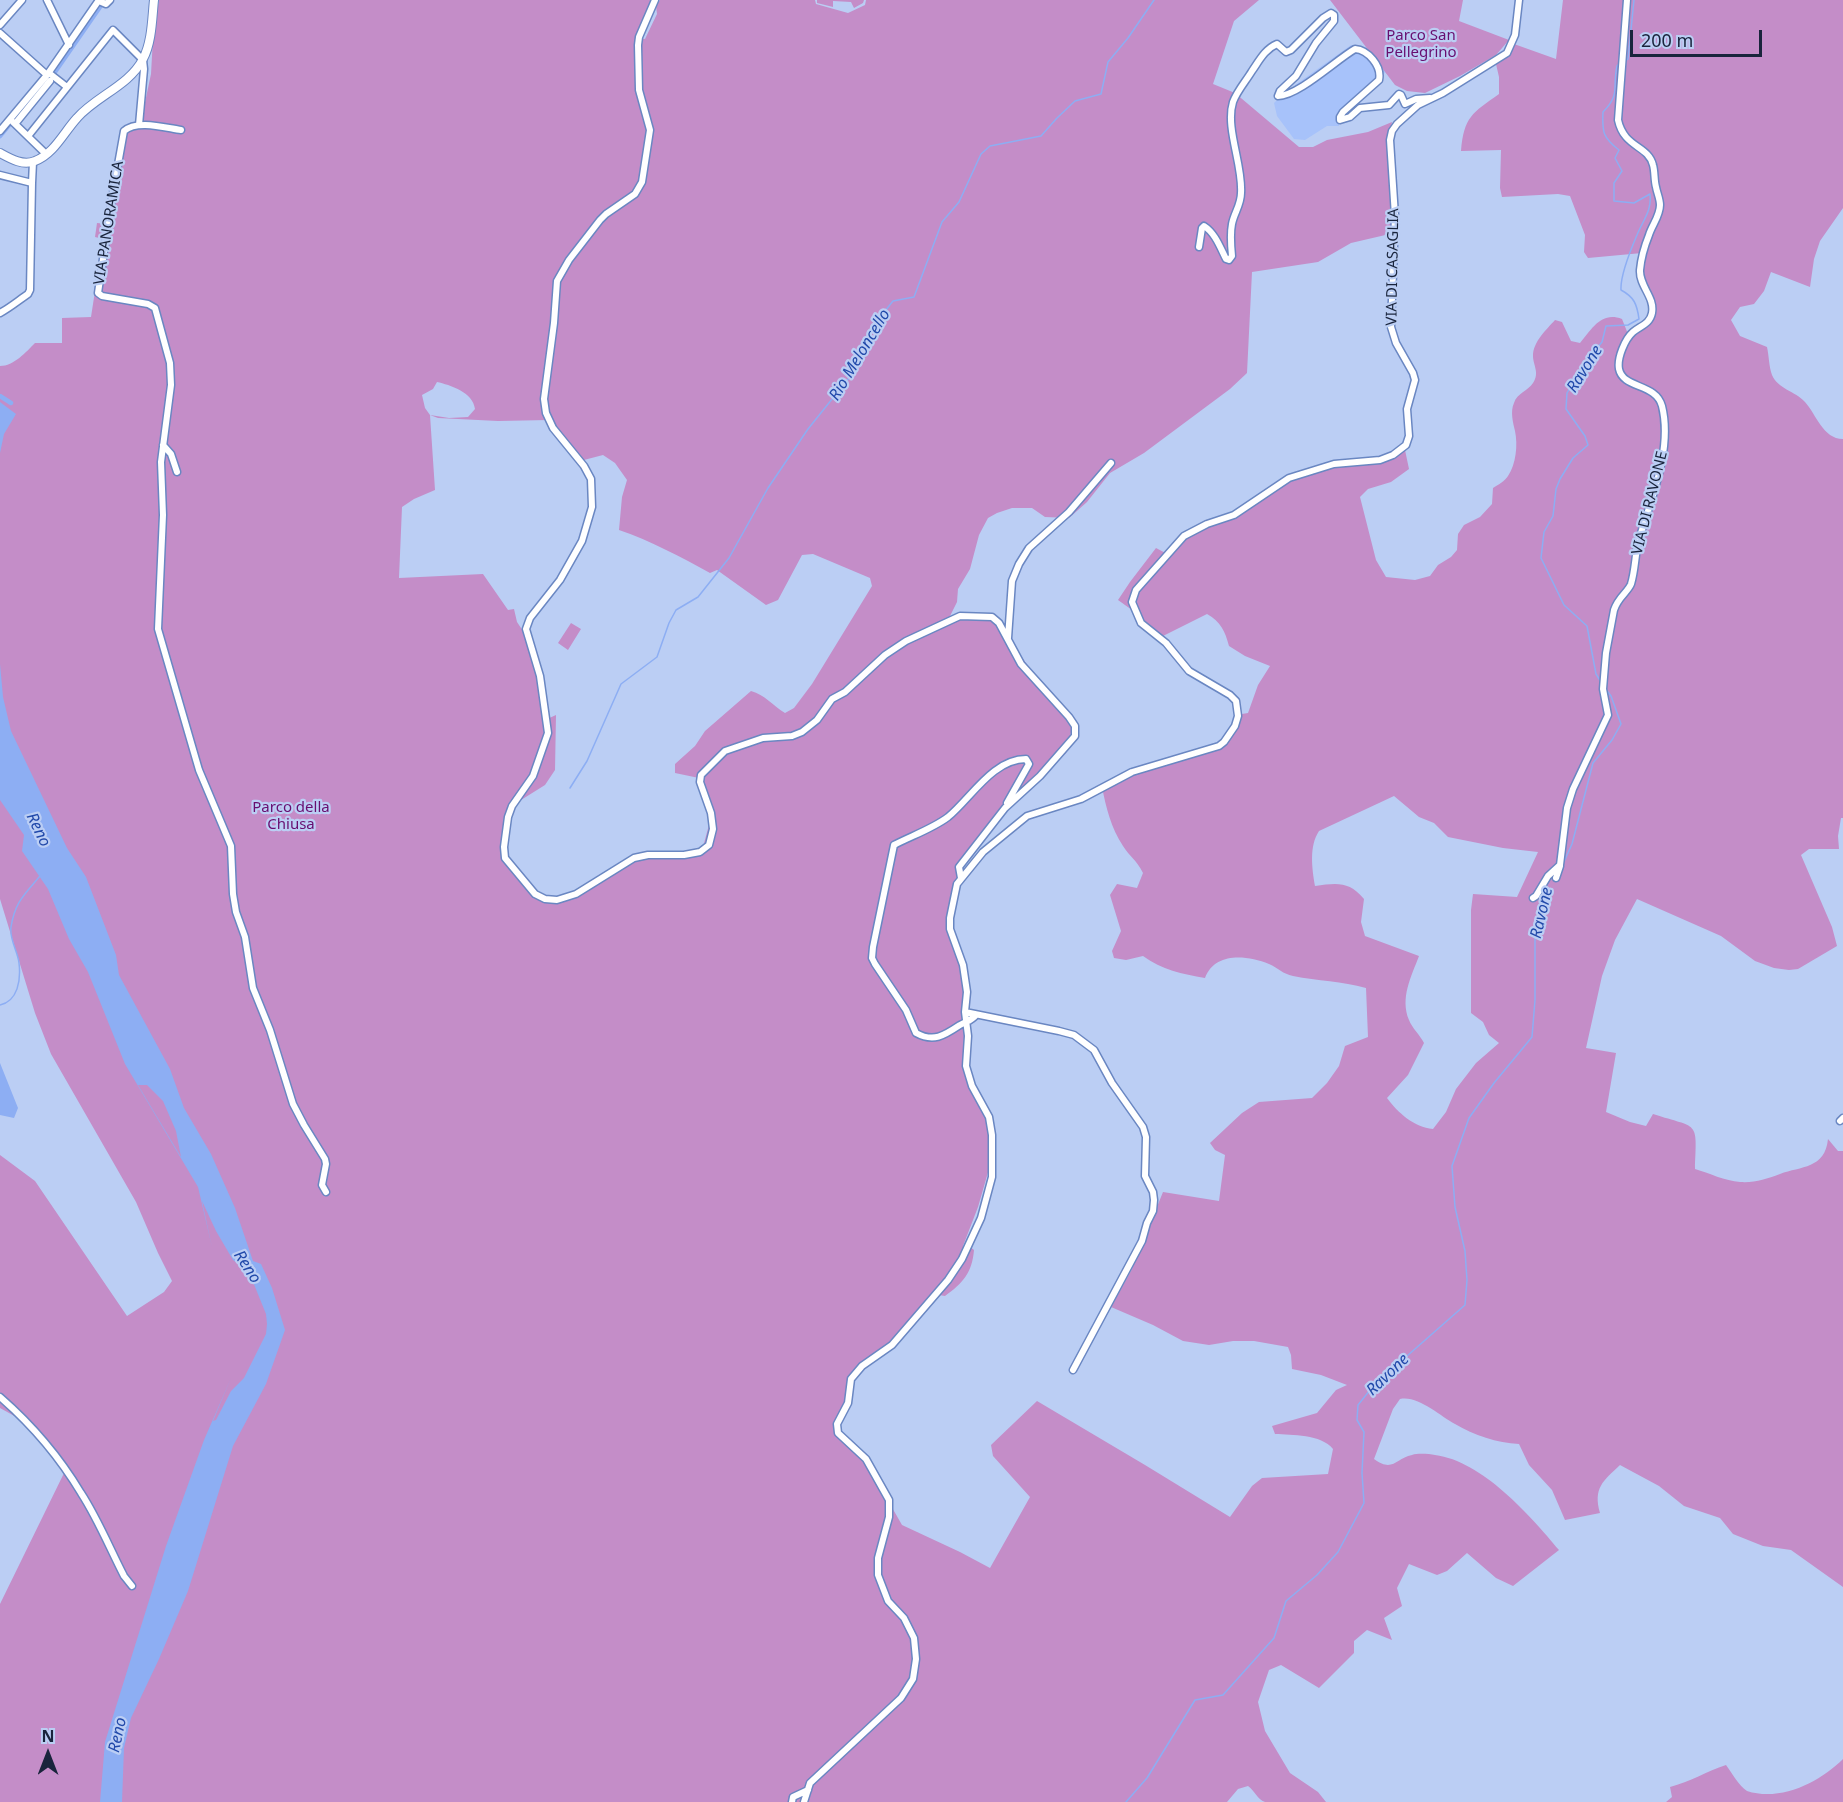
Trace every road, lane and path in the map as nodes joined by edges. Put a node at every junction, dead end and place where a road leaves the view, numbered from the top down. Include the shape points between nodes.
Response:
1 (22, 0) edge
2 (47, 0) edge
3 (99, 0) edge
4 (110, 0) edge
5 (154, 0) edge
6 (655, 0) edge
7 (1519, 0) edge
8 (1627, 0) edge
9 (0, 25) edge
10 (0, 33) edge
11 (69, 45) junction
12 (142, 60) junction
13 (49, 76) junction
14 (67, 87) junction
15 (1430, 98) junction
16 (13, 122) junction
17 (139, 125) junction
18 (181, 130) dead end
19 (0, 131) edge
20 (28, 135) junction
21 (0, 153) edge
22 (46, 154) junction
23 (33, 162) junction
24 (0, 175) edge
25 (32, 183) junction
26 (1199, 247) dead end
27 (0, 313) edge
28 (163, 445) junction
29 (1111, 463) dead end
30 (177, 472) dead end
31 (1008, 641) junction
32 (1005, 808) junction
33 (1560, 865) junction
34 (961, 878) junction
35 (1556, 878) dead end
36 (1533, 898) dead end
37 (966, 998) junction
38 (965, 1012) junction
39 (976, 1015) junction
40 (966, 1022) junction
41 (326, 1192) dead end
42 (1073, 1370) dead end
43 (0, 1397) edge
44 (132, 1586) dead end
45 (808, 1790) junction
46 (792, 1802) edge
47 (804, 1802) edge

1 - 9 street
2 - 11 street
3 - 4 street via 106,4
3 - 11 street
5 - 12 main road
6 - 31 street via 638,45 639,90 650,130 642,182 635,194 606,213 557,281 544,399 546,413 553,428 584,466 591,479 593,498 582,541 560,580 530,618 526,631 540,676 548,732 533,776 508,817 504,854 535,894 557,900 576,894 634,858 704,850 713,829 700,775 725,751 763,738 802,732 817,720 832,699 885,655 960,616 992,617
7 - 15 street, VIA DI CASAGLIA via 1515,35 1507,53
8 - 33 street, VIA DI RAVONE via 1618,120 1625,138 1653,163 1660,205 1648,235 1640,274 1652,313 1645,325 1631,334 1619,368 1622,376 1657,395 1666,432 1631,582 1614,610 1603,686 1608,715 1573,789
10 - 13 street
11 - 13 street
12 - 14 street via 113,30
12 - 17 street
12 - 22 main road via 130,76 81,113
13 - 14 street
13 - 16 street
14 - 20 street
15 - 26 street, VIA DI CASAGLIA via 1405,104 1399,94 1389,105 1360,108 1340,120 1343,112 1380,76 1377,66 1362,50 1355,49 1313,79 1278,96 1334,21 1331,13 1291,50 1272,46 1232,103 1230,122 1242,186 1232,224 1232,256 1226,259 1204,226
15 - 34 street, VIA DI CASAGLIA via 1397,124 1390,140 1395,216 1391,327 1415,380 1407,409 1406,445 1380,460 1334,464 1289,478 1234,515 1184,536 1136,590 1133,608 1141,623 1166,643 1189,671 1236,701 1238,716 1230,735 1219,746 1132,772 1081,799 1027,816 983,852
16 - 19 street
16 - 20 street
17 - 18 street
17 - 28 street, VIA PANORAMICA via 124,133 98,291 102,296 155,308 170,363
20 - 22 street
21 - 23 main road via 20,162
22 - 23 main road
23 - 25 street
24 - 25 street
25 - 27 street via 30,290
28 - 30 street
28 - 41 street, VIA PANORAMICA via 158,629 199,770 231,846 233,894 253,988 293,1104 325,1158 322,1185
29 - 31 street via 1069,512 1029,548 1019,564 1012,581
31 - 32 street via 1021,664 1070,717 1075,732 1040,776
32 - 34 street via 959,867
32 - 40 street via 1029,764 1026,759 991,773 947,818 894,846 873,947 873,960 906,1010 916,1033 939,1038
33 - 35 street, VIA DI RAVONE
33 - 36 street
34 - 37 street, VIA DI CASAGLIA via 950,929 963,965
37 - 38 street, VIA DI CASAGLIA
37 - 39 street
38 - 39 street
38 - 40 street, VIA DI CASAGLIA
39 - 40 street
39 - 42 street via 1059,1031 1088,1044 1146,1137 1145,1176 1153,1192 1153,1211 1146,1222 1143,1241
40 - 45 street, VIA DI CASAGLIA via 966,1066 989,1117 992,1135 992,1177 981,1218 948,1280 892,1345 851,1379 848,1404 837,1424 838,1433 866,1459 889,1500 878,1575 888,1600 904,1618 914,1638 913,1679 901,1698 826,1767
43 - 44 street via 66,1470
45 - 46 street via 793,1797
45 - 47 street, VIA DI CASAGLIA

